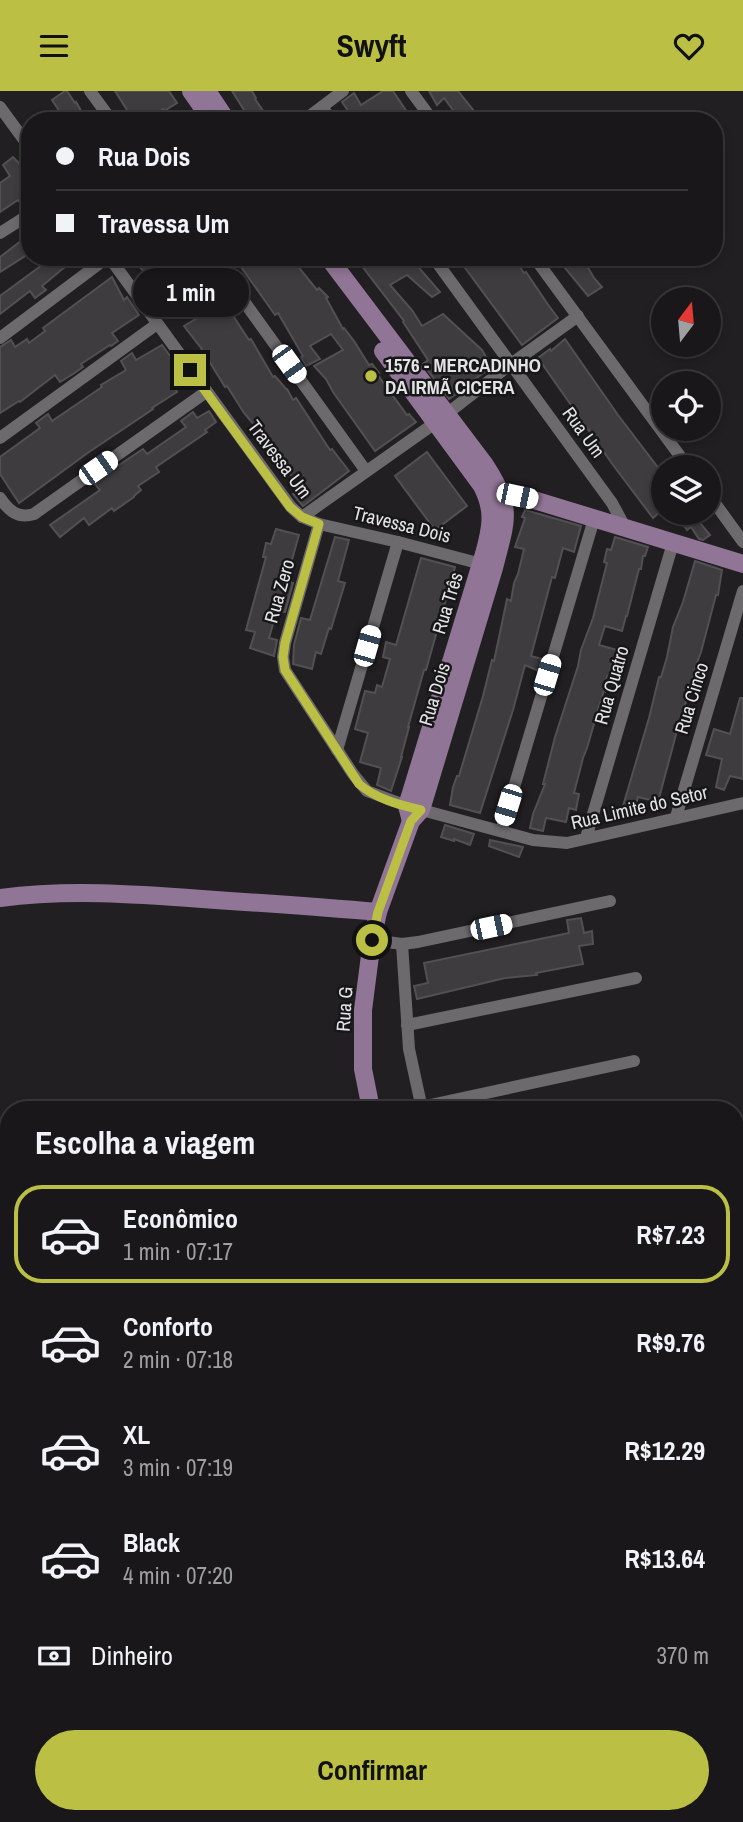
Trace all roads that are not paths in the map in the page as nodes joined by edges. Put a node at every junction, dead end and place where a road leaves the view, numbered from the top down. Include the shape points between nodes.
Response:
1 (90, 91) edge
2 (191, 91) edge
3 (207, 91) edge
4 (343, 91) edge
5 (411, 91) edge
6 (0, 107) edge
7 (323, 107) junction
8 (105, 112) edge
9 (206, 112) edge
10 (221, 112) edge
11 (316, 112) edge
12 (326, 112) edge
13 (426, 112) edge
14 (21, 136) edge
15 (21, 219) edge
16 (0, 233) edge
17 (96, 266) edge
18 (115, 266) edge
19 (218, 266) edge
20 (322, 266) edge
21 (334, 266) edge
22 (439, 266) edge
23 (541, 266) edge
24 (578, 316) junction
25 (157, 324) junction
26 (0, 338) edge
27 (511, 364) junction
28 (206, 392) junction
29 (441, 419) junction
30 (0, 437) edge
31 (679, 455) edge
32 (366, 471) junction
33 (495, 496) junction
34 (0, 498) edge
35 (721, 512) edge
36 (302, 517) junction
37 (594, 519) junction
38 (319, 524) junction
39 (626, 529) junction
40 (398, 542) junction
41 (743, 542) edge
42 (673, 543) junction
43 (743, 564) edge
44 (488, 566) junction
45 (743, 591) edge
46 (285, 670) joint
47 (337, 750) junction
48 (743, 803) edge
49 (413, 812) junction
50 (676, 817) junction
51 (500, 831) junction
52 (586, 838) junction
53 (0, 898) edge
54 (610, 901) dead end
55 (378, 912) junction
56 (372, 940) junction
57 (402, 944) junction
58 (636, 978) dead end
59 (407, 1025) junction
60 (635, 1061) dead end
61 (369, 1101) edge
62 (420, 1101) edge
63 (453, 1101) edge

1 - 8 street
2 - 9 street
3 - 10 street
4 - 7 street
5 - 13 street
6 - 14 street
7 - 11 street
7 - 12 street
15 - 16 street
17 - 26 street
18 - 25 street, Travessa Um
19 - 32 street
20 - 29 street
21 - 29 street
22 - 27 street, Rua Um
23 - 24 street
24 - 27 street, Travessa Um
24 - 31 street
25 - 28 street, Travessa Um
25 - 30 street
27 - 29 street, Travessa Um
27 - 39 street, Rua Um
28 - 34 street via 34,514 16,514
28 - 36 street, Travessa Um
29 - 32 street, Travessa Um
29 - 33 street via 485,465
32 - 36 street, Travessa Um
33 - 37 street via 534,500
33 - 44 street, Rua Dois via 506,510 505,520
35 - 41 street
36 - 38 street, Travessa Dois
37 - 39 street
37 - 51 street
38 - 40 street, Travessa Dois
38 - 46 street, Rua Zero via 285,643
39 - 42 street
40 - 44 street, Travessa Dois
40 - 47 street
42 - 43 street
42 - 52 street, Rua Quatro
44 - 49 street, Rua Dois
45 - 50 street, Rua Cinco
46 - 47 street, Rua Limite do Setor
47 - 49 street, Rua Limite do Setor via 367,791
48 - 50 street, Rua Limite do Setor
49 - 51 street, Rua Limite do Setor
49 - 55 street, Rua Dois
50 - 52 street, Rua Limite do Setor
51 - 52 street, Rua Limite do Setor via 550,843
53 - 55 street via 88,893
54 - 57 street
55 - 56 street, Rua G
56 - 57 street
56 - 61 street, Rua G via 363,1010 363,1069
57 - 59 street
58 - 59 street
59 - 62 street
60 - 63 street

